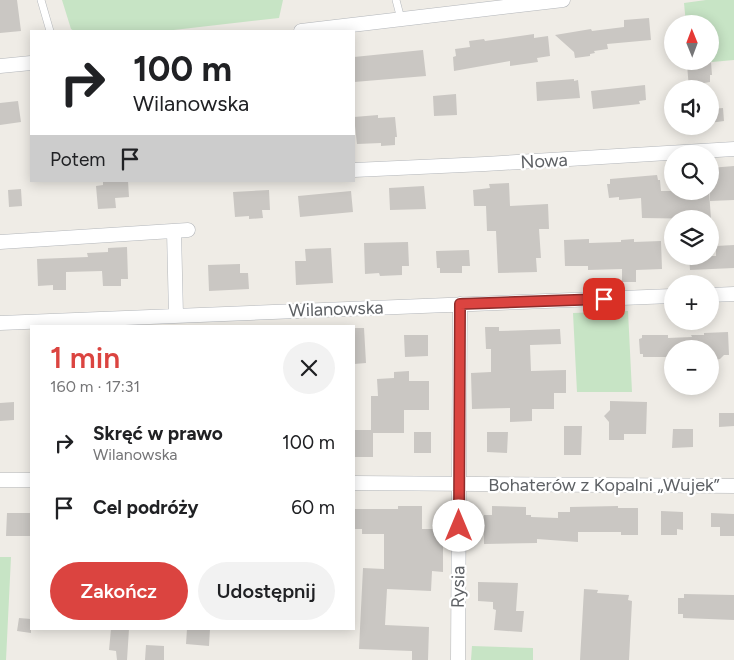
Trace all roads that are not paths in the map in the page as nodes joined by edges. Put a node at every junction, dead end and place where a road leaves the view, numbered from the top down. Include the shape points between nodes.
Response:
1 (41, 0) edge
2 (396, 0) edge
3 (563, 0) edge
4 (401, 19) junction
5 (50, 30) edge
6 (309, 30) edge
7 (30, 63) edge
8 (0, 66) edge
9 (734, 149) edge
10 (355, 170) edge
11 (188, 230) dead end
12 (174, 231) junction
13 (0, 242) edge
14 (734, 294) edge
15 (719, 295) edge
16 (664, 296) edge
17 (460, 304) junction
18 (176, 315) junction
19 (0, 323) edge
20 (0, 480) edge
21 (30, 480) edge
22 (355, 483) edge
23 (460, 484) junction
24 (734, 486) edge
25 (458, 660) edge

1 - 5 lane
2 - 4 lane
3 - 4 street
4 - 6 street
7 - 8 street
9 - 10 street, Nowa
11 - 12 street
12 - 13 street
12 - 18 street
14 - 15 street
16 - 17 street, Wilanowska
17 - 18 street, Wilanowska
17 - 23 street, Rysia
18 - 19 street, Wilanowska
20 - 21 street
22 - 23 street, Bohaterów z Kopalni „Wujek”
23 - 24 street, Bohaterów z Kopalni „Wujek”
23 - 25 street, Rysia

